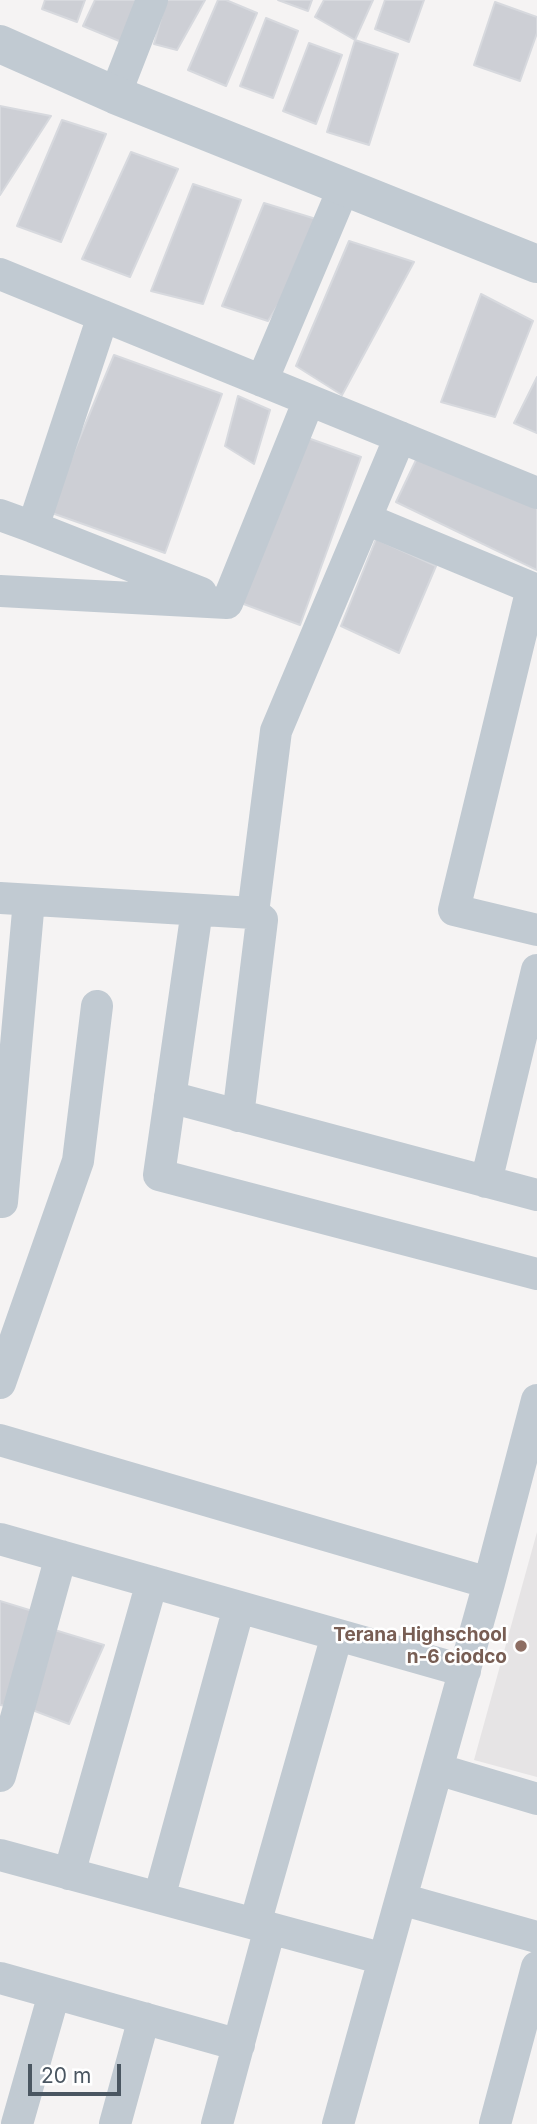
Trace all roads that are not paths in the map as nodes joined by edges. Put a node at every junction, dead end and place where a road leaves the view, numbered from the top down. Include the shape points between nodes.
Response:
1 (152, 0) edge
2 (0, 44) edge
3 (115, 95) junction
4 (344, 187) junction
5 (537, 264) edge
6 (0, 274) edge
7 (103, 316) junction
8 (262, 381) junction
9 (309, 400) junction
10 (400, 437) junction
11 (537, 493) edge
12 (0, 516) edge
13 (366, 519) junction
14 (33, 527) junction
15 (535, 589) edge
16 (0, 591) edge
17 (227, 603) junction
18 (14, 899) edge
19 (197, 910) junction
20 (253, 913) junction
21 (537, 930) edge
22 (537, 970) edge
23 (97, 1006) dead end
24 (170, 1097) junction
25 (238, 1116) junction
26 (486, 1182) junction
27 (537, 1195) edge
28 (2, 1202) dead end
29 (537, 1274) edge
30 (0, 1383) edge
31 (537, 1400) edge
32 (0, 1440) edge
33 (0, 1539) edge
34 (61, 1556) junction
35 (152, 1582) junction
36 (489, 1583) junction
37 (239, 1607) junction
38 (337, 1635) junction
39 (464, 1671) junction
40 (437, 1769) junction
41 (0, 1776) edge
42 (537, 1798) edge
43 (0, 1855) edge
44 (69, 1874) junction
45 (159, 1898) junction
46 (401, 1899) junction
47 (263, 1926) junction
48 (537, 1937) edge
49 (384, 1959) junction
50 (537, 1967) edge
51 (0, 1979) edge
52 (54, 1994) junction
53 (144, 2018) junction
54 (239, 2045) junction
55 (524, 2071) edge
56 (17, 2124) edge
57 (115, 2124) edge
58 (217, 2124) edge
59 (338, 2124) edge
60 (495, 2124) edge

1 - 3 street
2 - 3 street
3 - 4 street
4 - 5 street
4 - 8 street
6 - 7 street
7 - 8 street
7 - 14 street
8 - 9 street
9 - 10 street
9 - 17 street
10 - 11 street
10 - 13 street
12 - 14 street
13 - 15 street
13 - 20 street via 276,731
14 - 17 street
15 - 21 street via 454,910
16 - 17 street
18 - 19 street
18 - 28 street
19 - 20 street
19 - 24 street
20 - 25 street via 262,920
22 - 26 street
23 - 30 street via 78,1161
24 - 25 street
24 - 29 street via 159,1175
25 - 26 street
26 - 27 street
31 - 36 street
32 - 36 street
33 - 34 street
34 - 35 street
34 - 41 street
35 - 37 street
35 - 44 street
36 - 39 street
37 - 38 street
37 - 45 street
38 - 39 street
38 - 47 street
39 - 40 street
40 - 42 street
40 - 46 street
43 - 44 street
44 - 45 street
45 - 47 street
46 - 48 street
46 - 49 street
47 - 49 street
47 - 54 street
49 - 59 street
50 - 55 street
51 - 52 street
52 - 53 street
52 - 56 street
53 - 54 street
53 - 57 street
54 - 58 street
55 - 60 street

